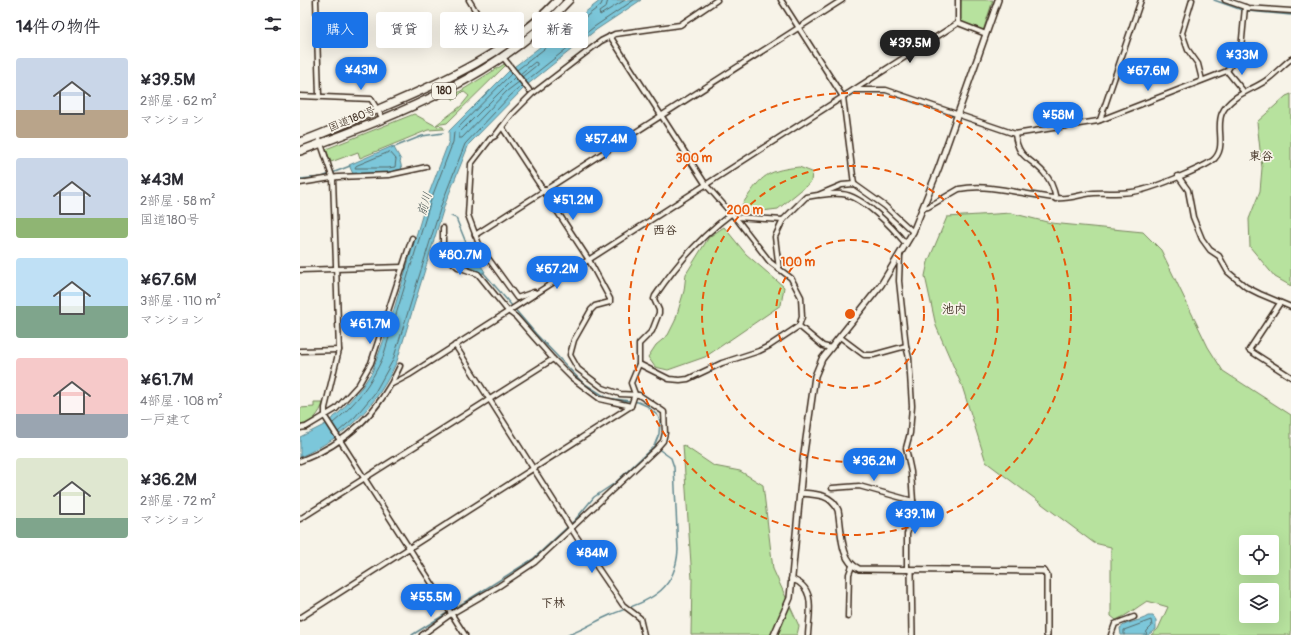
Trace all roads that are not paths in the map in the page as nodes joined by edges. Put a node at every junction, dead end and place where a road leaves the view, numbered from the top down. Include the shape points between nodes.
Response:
1 (316, 0) edge
2 (469, 0) edge
3 (558, 0) edge
4 (569, 0) edge
5 (717, 0) edge
6 (781, 0) edge
7 (842, 0) edge
8 (958, 0) edge
9 (998, 0) edge
10 (1142, 0) edge
11 (1192, 0) edge
12 (1225, 0) edge
13 (1245, 7) junction
14 (1291, 11) edge
15 (958, 24) junction
16 (799, 27) junction
17 (986, 34) junction
18 (610, 36) junction
19 (498, 50) junction
20 (503, 56) junction
21 (1291, 59) edge
22 (1227, 71) junction
23 (1202, 80) junction
24 (529, 89) dead end
25 (854, 90) junction
26 (1244, 92) junction
27 (300, 96) edge
28 (319, 96) junction
29 (843, 97) junction
30 (379, 109) junction
31 (958, 114) junction
32 (661, 116) junction
33 (383, 119) junction
34 (1100, 120) junction
35 (502, 127) junction
36 (1015, 134) junction
37 (318, 135) junction
38 (300, 142) edge
39 (321, 143) junction
40 (300, 151) edge
41 (426, 167) dead end
42 (1178, 176) junction
43 (333, 177) junction
44 (300, 183) edge
45 (854, 184) junction
46 (706, 185) junction
47 (543, 190) junction
48 (818, 195) junction
49 (1056, 199) junction
50 (923, 208) junction
51 (732, 215) junction
52 (783, 220) junction
53 (444, 228) dead end
54 (913, 232) junction
55 (475, 235) junction
56 (412, 238) dead end
57 (906, 244) junction
58 (900, 255) junction
59 (589, 260) junction
60 (403, 267) junction
61 (336, 269) junction
62 (779, 269) junction
63 (300, 270) edge
64 (536, 294) junction
65 (1280, 303) junction
66 (1291, 307) edge
67 (510, 310) junction
68 (799, 326) junction
69 (840, 337) junction
70 (454, 345) junction
71 (906, 346) junction
72 (830, 348) junction
73 (339, 350) junction
74 (300, 351) edge
75 (553, 359) junction
76 (639, 364) junction
77 (400, 366) dead end
78 (1291, 377) edge
79 (392, 384) junction
80 (634, 396) junction
81 (490, 400) junction
82 (632, 405) junction
83 (326, 418) junction
84 (300, 428) edge
85 (340, 439) junction
86 (300, 461) edge
87 (533, 468) junction
88 (365, 478) junction
89 (832, 488) dead end
90 (800, 493) junction
91 (913, 501) junction
92 (300, 519) edge
93 (570, 526) junction
94 (408, 547) junction
95 (852, 566) junction
96 (909, 570) junction
97 (791, 578) junction
98 (449, 612) junction
99 (848, 617) dead end
100 (1134, 617) dead end
101 (300, 618) edge
102 (422, 635) edge
103 (465, 635) edge
104 (644, 635) edge
105 (774, 635) edge
106 (808, 635) edge
107 (912, 635) edge
108 (1048, 635) edge
109 (1111, 635) edge

1 - 28 street
2 - 19 street
3 - 19 highway, 国道180号 / 180
4 - 20 highway, 国道180号 / 180
5 - 18 street via 680,25
6 - 16 street
7 - 16 street
8 - 15 street
9 - 17 street
10 - 34 street
11 - 23 street via 1182,33 1188,50 1198,64
12 - 13 street
13 - 14 street
13 - 22 street via 1241,51
15 - 17 street
15 - 25 street
16 - 29 street
16 - 32 street
17 - 31 street
18 - 32 street
18 - 35 street via 532,94
19 - 20 street
19 - 30 highway, 国道180号 / 180 via 430,87
20 - 24 street
20 - 33 highway, 国道180号 / 180 via 458,84
21 - 26 street via 1265,82
22 - 23 street
22 - 26 street
23 - 34 street
25 - 29 street
25 - 31 street via 886,90
26 - 42 street via 1222,112 1220,149 1216,157
27 - 28 street
28 - 30 street via 372,99
29 - 45 street
29 - 46 street
30 - 33 street
30 - 37 highway, 国道180号 / 180
31 - 36 street
31 - 50 street
32 - 46 street
32 - 47 street
33 - 39 highway, 国道180号 / 180
34 - 36 street
35 - 47 street
35 - 55 street via 471,164 468,212
36 - 49 street via 1019,151 1045,174 1054,189
37 - 38 highway, 国道180号 / 180
37 - 39 street
39 - 40 highway, 国道180号 / 180
39 - 43 street
41 - 43 street via 389,175
42 - 49 street via 1142,190 1093,193
42 - 65 street via 1188,190 1196,224 1208,247 1219,256 1225,269 1260,294
43 - 44 street
43 - 61 street
45 - 48 street via 842,185
45 - 54 street via 885,206
46 - 51 street
46 - 59 street
47 - 55 street
47 - 59 street
48 - 52 street via 800,201
48 - 57 street via 850,196 880,216
49 - 50 street via 988,187 964,188
50 - 54 street
51 - 52 street
51 - 62 street via 760,251
51 - 76 street via 708,232 682,259 655,296 660,310 652,331 639,344
52 - 62 street via 775,237
53 - 67 street via 443,254 458,267 478,274
54 - 57 street
55 - 64 street via 480,247 518,298 534,292
56 - 60 street
57 - 58 street
58 - 69 street via 881,285
58 - 71 street via 899,281
59 - 64 street
59 - 80 street via 610,302 595,306 591,310 574,340 570,355 578,369 603,388
60 - 61 street
60 - 83 street via 372,363 359,384
61 - 63 street
61 - 73 street
62 - 68 street via 791,278 800,293 802,317
64 - 67 street
65 - 66 street
65 - 78 street via 1249,350
67 - 70 street
67 - 75 street
68 - 72 street via 823,346
68 - 76 street via 769,346 688,379 669,380
69 - 71 street via 864,355
69 - 72 street
70 - 79 street
70 - 81 street
71 - 91 street via 912,406 906,448
72 - 90 street via 815,376
73 - 74 street
73 - 83 street
75 - 81 street
75 - 82 street via 572,378 600,399
76 - 80 street via 631,383
77 - 79 street
79 - 85 street via 369,416 355,430
80 - 82 street
80 - 93 street via 639,395 664,412 665,432 657,448
81 - 87 street
81 - 88 street
82 - 87 street
83 - 84 street
83 - 85 street
85 - 86 street via 314,456
85 - 88 street
87 - 93 street
87 - 94 street
88 - 92 street
88 - 94 street
89 - 91 street via 859,486
90 - 95 street via 826,496 836,503 845,553
90 - 97 street
91 - 96 street via 912,519 907,534
93 - 98 street via 535,562 499,586
93 - 104 street via 627,609 640,618
94 - 98 street
94 - 101 street
95 - 96 street via 866,570
95 - 99 street via 849,574
96 - 107 street
96 - 108 street via 1044,570 1047,576
97 - 105 street via 787,606
97 - 106 street via 807,589 810,595
98 - 102 street
98 - 103 street
100 - 109 street via 1115,624

